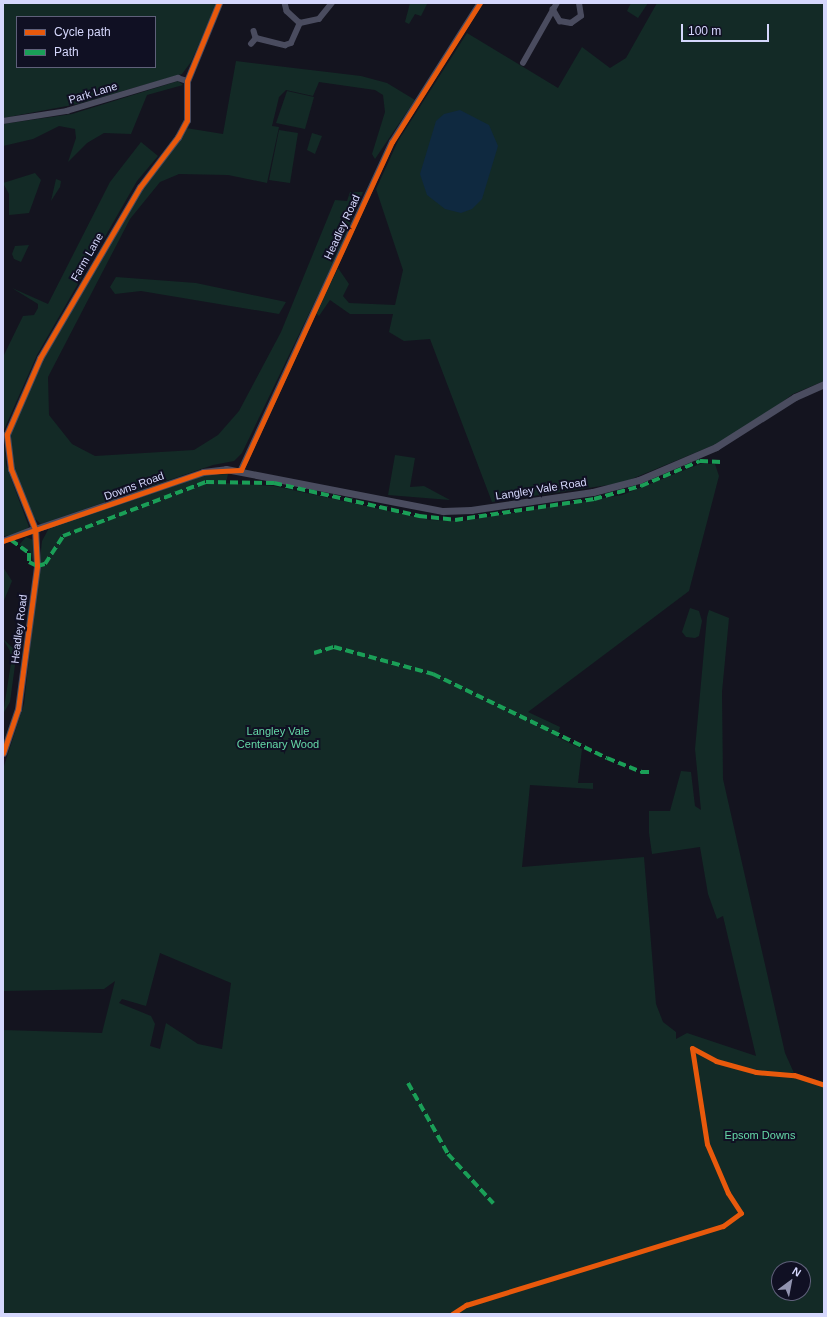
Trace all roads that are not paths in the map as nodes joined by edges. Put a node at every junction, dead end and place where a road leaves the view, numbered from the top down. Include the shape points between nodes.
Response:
1 (219, 3) edge
2 (285, 3) edge
3 (332, 3) edge
4 (480, 3) edge
5 (557, 3) edge
6 (579, 3) edge
7 (553, 9) junction
8 (300, 23) junction
9 (254, 31) dead end
10 (256, 38) junction
11 (250, 44) dead end
12 (523, 63) dead end
13 (187, 81) junction
14 (3, 121) edge
15 (824, 384) edge
16 (241, 470) junction
17 (35, 529) junction
18 (3, 541) edge
19 (3, 753) edge

1 - 13 street, Farm Lane
2 - 8 street via 287,11
3 - 8 street via 319,19
4 - 16 street, Headley Road via 392,142
5 - 7 street
6 - 7 street via 581,16 571,24 560,21
7 - 12 street
8 - 10 street via 291,43 285,45
9 - 10 street
10 - 11 street
13 - 14 street, Park Lane via 178,78 67,111
13 - 17 street, Farm Lane via 187,120 178,137 140,187 40,358 7,434 11,470
15 - 16 street, Langley Vale Road via 794,397 734,438 657,473 611,488 534,502 471,510 430,510
16 - 17 street, Downs Road via 203,472
17 - 18 street
17 - 19 street, Headley Road via 37,566 27,648 18,710

